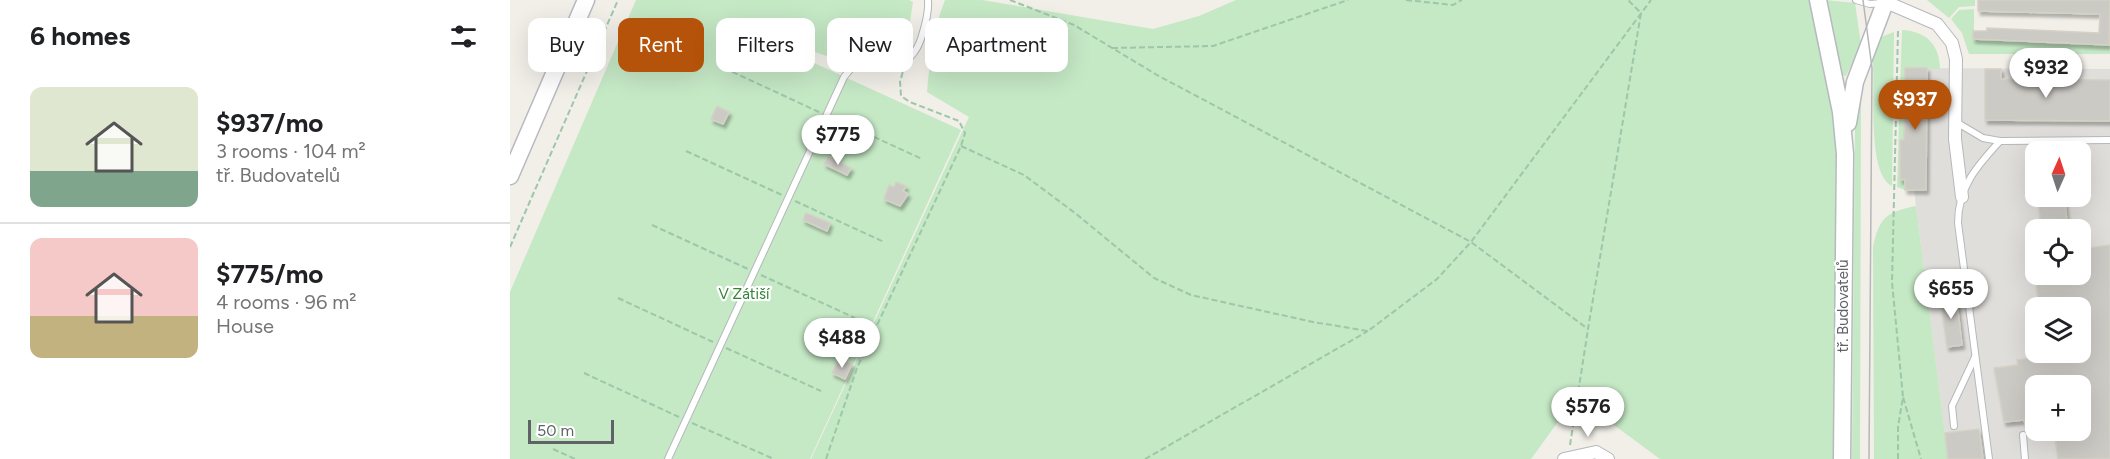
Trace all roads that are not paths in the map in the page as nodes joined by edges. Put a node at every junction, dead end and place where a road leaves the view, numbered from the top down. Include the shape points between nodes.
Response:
1 (586, 0) edge
2 (928, 0) edge
3 (1818, 0) edge
4 (1856, 0) edge
5 (1886, 1) edge
6 (1955, 122) junction
7 (2110, 140) edge
8 (2001, 141) junction
9 (1845, 154) junction
10 (510, 176) edge
11 (1962, 197) junction
12 (1976, 356) junction
13 (1954, 426) dead end
14 (2023, 435) dead end
15 (1566, 458) edge
16 (668, 459) edge
17 (1608, 459) edge
18 (1842, 459) edge
19 (1989, 459) edge
20 (2025, 459) edge

1 - 10 street
2 - 16 lane via 919,49 907,61 889,68 853,66 844,77
3 - 9 street, tř. Budovatelů via 1839,97
4 - 5 lane via 1870,4
5 - 6 street via 1931,21 1949,37 1956,60
5 - 9 street, tř. Budovatelů via 1856,82
6 - 8 lane via 1983,138
6 - 11 street
7 - 8 lane
8 - 11 lane via 1971,174
9 - 18 street, tř. Budovatelů
11 - 12 lane via 1959,223
12 - 13 lane via 1952,406
12 - 19 lane
14 - 20 lane
15 - 17 street via 1596,452

